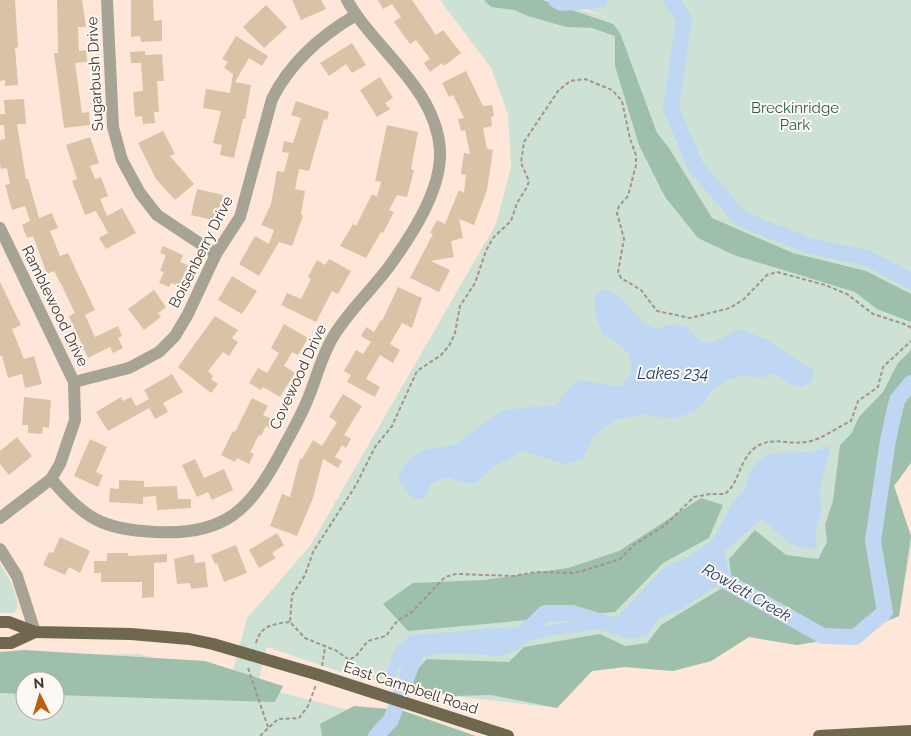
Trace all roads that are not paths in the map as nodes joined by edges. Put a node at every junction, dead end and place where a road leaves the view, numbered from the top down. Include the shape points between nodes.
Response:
1 (107, 0) edge
2 (347, 0) edge
3 (356, 15) junction
4 (0, 228) edge
5 (216, 254) junction
6 (74, 382) junction
7 (51, 480) junction
8 (0, 518) edge
9 (0, 549) edge
10 (0, 622) edge
11 (35, 632) junction
12 (0, 643) edge
13 (911, 731) edge
14 (508, 736) edge
15 (819, 736) edge

1 - 5 street, Sugarbush Drive via 112,127 122,160 140,193 157,215
2 - 3 street, Covewood Drive
3 - 5 street, Boisenberry Drive via 315,44 281,81 272,100 240,217
3 - 7 street, Covewood Drive via 406,76 427,108 438,136 438,173 427,202 390,265 332,339 303,410 257,492 241,510 208,528 188,532 137,531 104,524 89,517
4 - 6 street, Ramblewood Drive
5 - 6 street, Boisenberry Drive via 188,314 167,345 129,368
6 - 7 street, Ramblewood Drive via 72,434
7 - 8 street
9 - 11 street via 17,576
10 - 11 main road
11 - 12 main road via 11,643
11 - 14 main road, East Campbell Road via 189,639 319,675
13 - 15 main road

